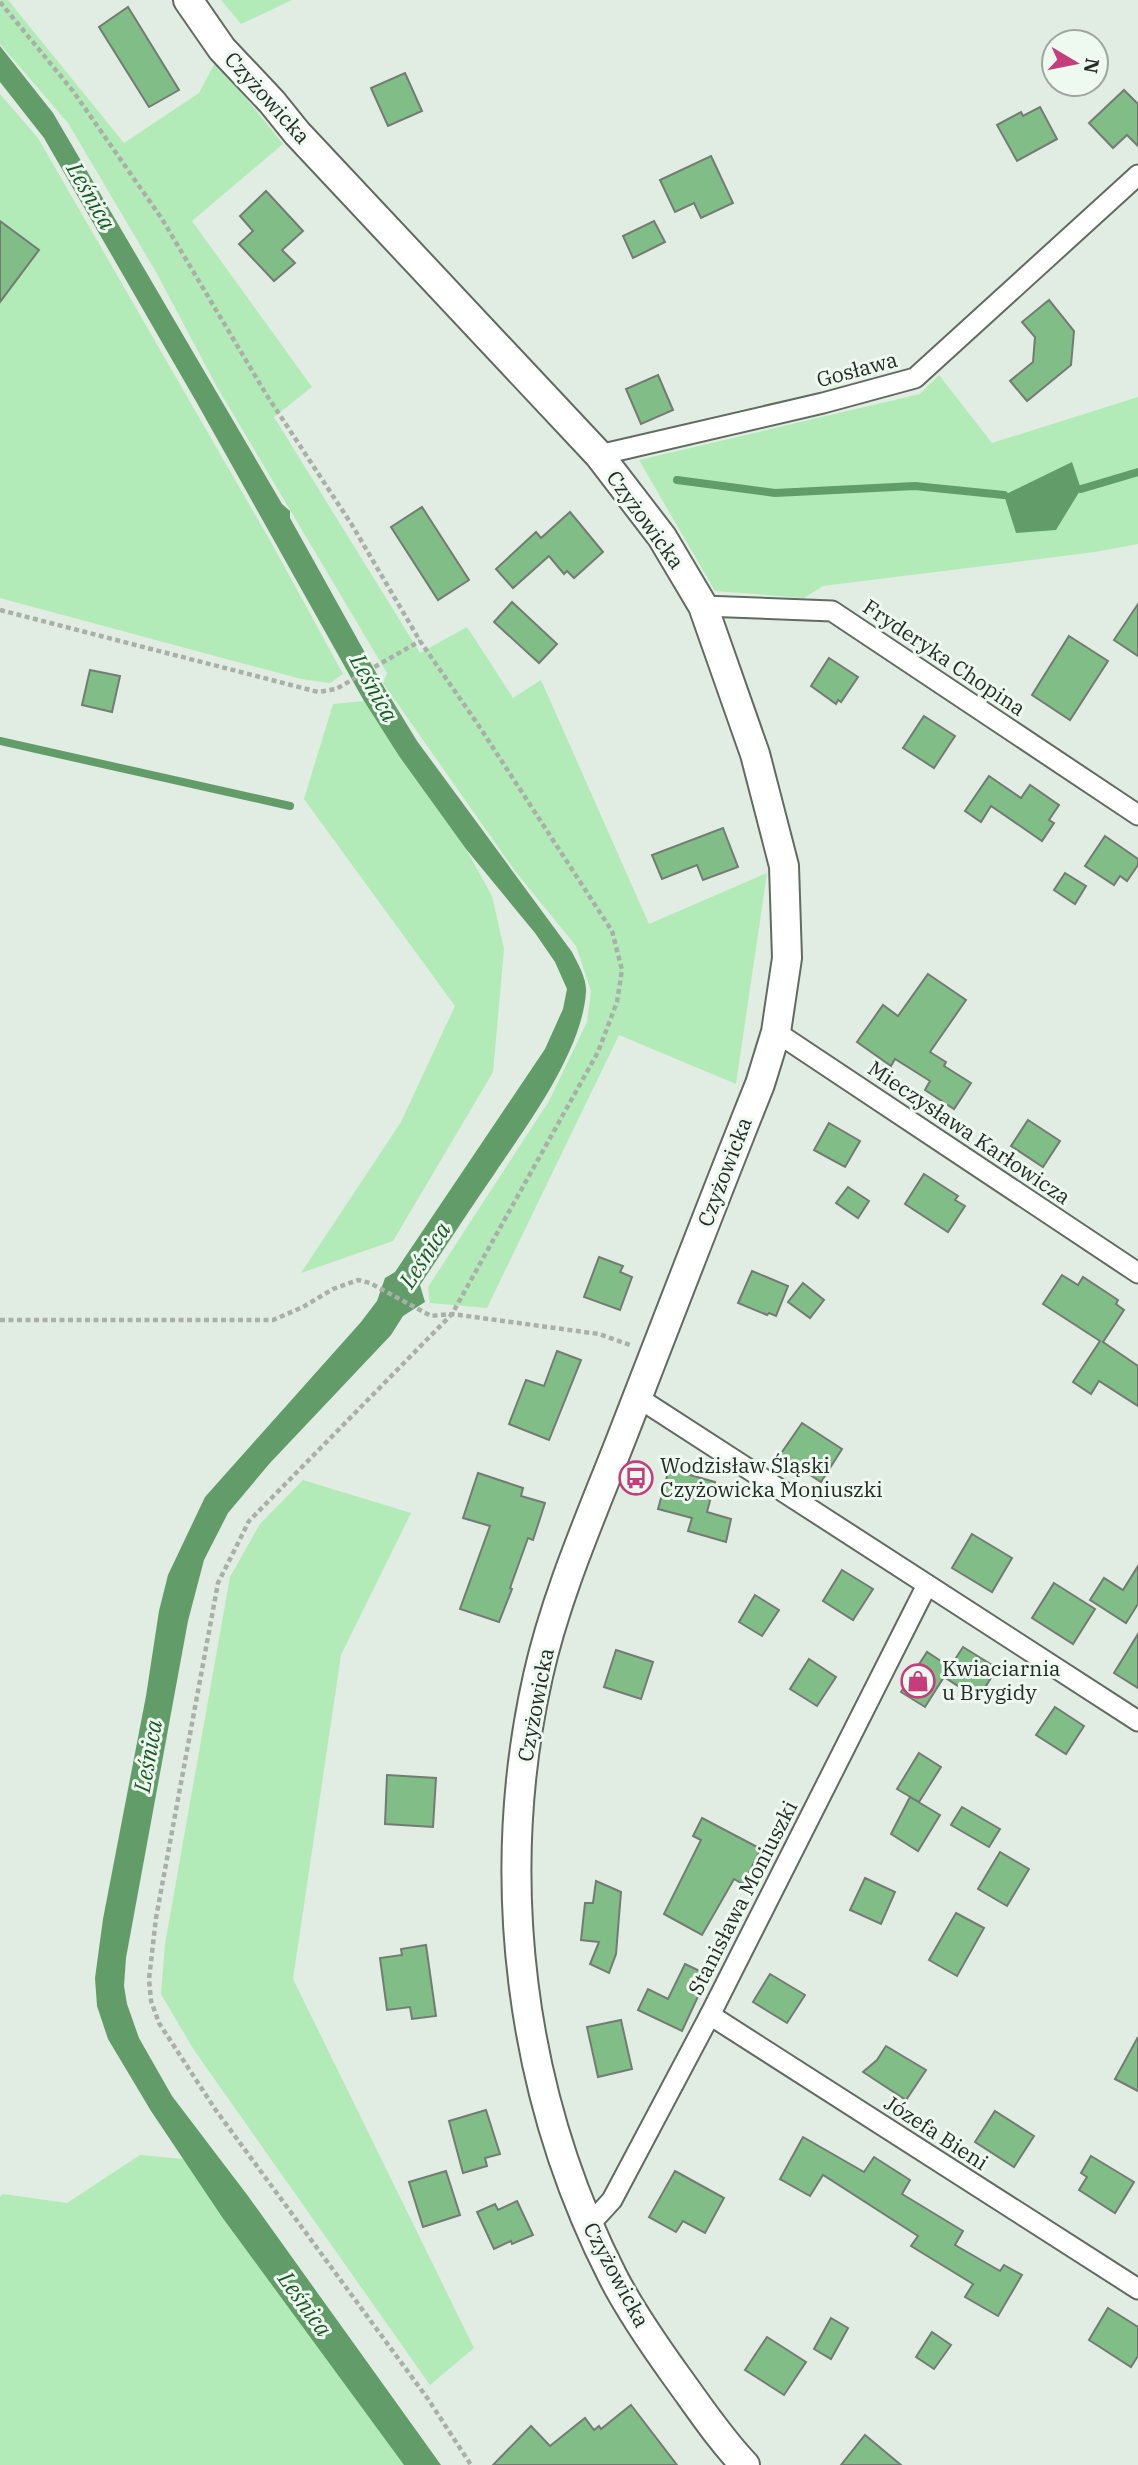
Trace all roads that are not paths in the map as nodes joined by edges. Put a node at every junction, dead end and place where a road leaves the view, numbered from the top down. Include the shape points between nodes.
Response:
1 (188, 0) edge
2 (1138, 175) edge
3 (599, 455) junction
4 (703, 606) junction
5 (1138, 815) edge
6 (776, 1032) junction
7 (1138, 1273) edge
8 (637, 1397) junction
9 (927, 1585) junction
10 (1138, 1721) edge
11 (710, 2015) junction
12 (589, 2225) junction
13 (1138, 2289) edge
14 (745, 2465) edge

1 - 3 street, Czyżowicka via 222,49 297,133
2 - 3 street, Gosława via 915,378
3 - 4 street, Czyżowicka via 662,537
4 - 5 street, Fryderyka Chopina via 832,611
4 - 6 street, Czyżowicka via 755,754 784,866 787,958
6 - 7 street, Mieczysława Karłowicza
6 - 8 street, Czyżowicka via 760,1084
8 - 9 street
8 - 12 street, Czyżowicka via 570,1569 538,1674 517,1831 523,1986 536,2066
9 - 10 street
9 - 11 street, Stanisława Moniuszki
11 - 12 street, Stanisława Moniuszki via 612,2200
11 - 13 street, Józefa Bieni
12 - 14 street, Czyżowicka via 647,2334

